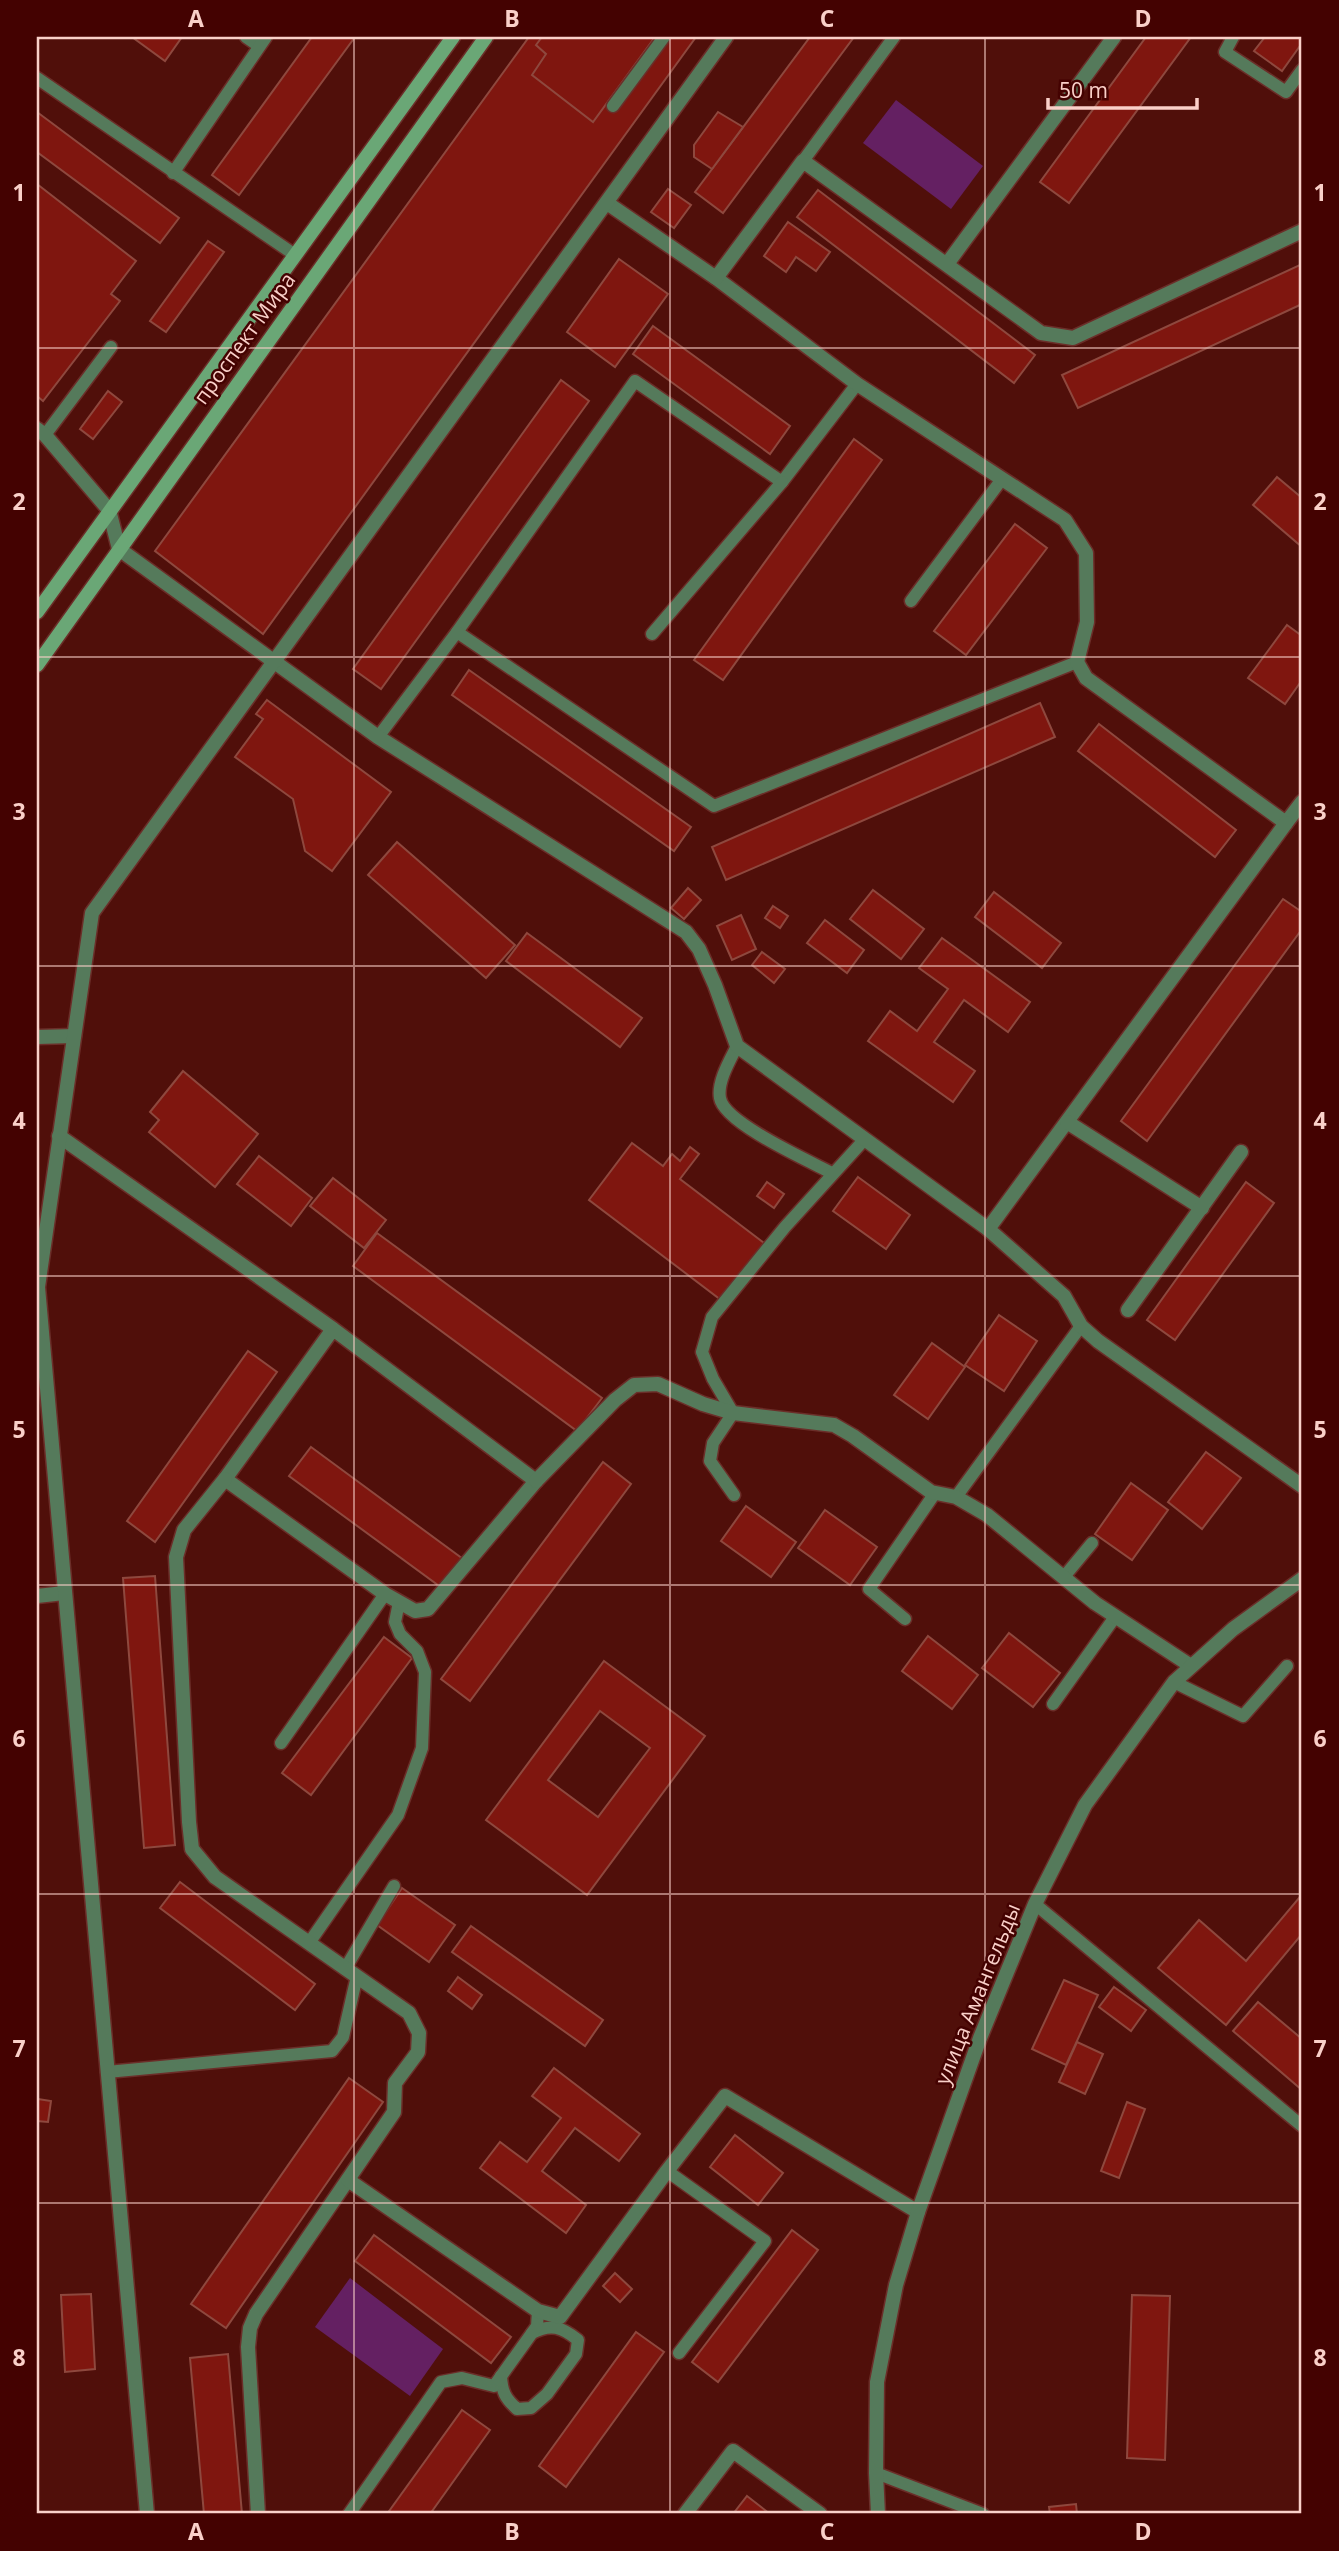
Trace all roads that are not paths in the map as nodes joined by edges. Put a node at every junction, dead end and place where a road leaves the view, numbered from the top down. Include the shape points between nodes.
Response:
1 (246, 37) edge
2 (453, 37) edge
3 (486, 37) edge
4 (664, 37) edge
5 (726, 37) edge
6 (894, 37) edge
7 (1114, 37) edge
8 (1233, 37) edge
9 (263, 41) edge
10 (1302, 70) edge
11 (37, 78) edge
12 (613, 106) dead end
13 (803, 161) junction
14 (173, 173) junction
15 (607, 203) junction
16 (1302, 231) edge
17 (295, 255) junction
18 (951, 259) junction
19 (716, 278) junction
20 (111, 347) dead end
21 (857, 384) junction
22 (41, 432) edge
23 (1002, 479) junction
24 (782, 482) junction
25 (109, 510) junction
26 (120, 548) junction
27 (911, 601) dead end
28 (37, 612) edge
29 (457, 632) junction
30 (652, 634) dead end
31 (275, 662) junction
32 (1077, 662) junction
33 (37, 665) edge
34 (378, 737) junction
35 (1302, 802) edge
36 (1286, 823) junction
37 (74, 1036) junction
38 (37, 1037) edge
39 (737, 1046) junction
40 (1067, 1122) junction
41 (59, 1136) junction
42 (864, 1140) junction
43 (1241, 1152) dead end
44 (832, 1173) junction
45 (1202, 1208) junction
46 (988, 1229) junction
47 (1128, 1310) dead end
48 (1081, 1326) junction
49 (333, 1329) junction
50 (733, 1413) junction
51 (225, 1479) junction
52 (536, 1481) junction
53 (1302, 1486) edge
54 (935, 1493) junction
55 (734, 1495) dead end
56 (956, 1497) junction
57 (1092, 1543) dead end
58 (1063, 1577) junction
59 (1302, 1579) edge
60 (64, 1593) junction
61 (385, 1594) junction
62 (37, 1596) edge
63 (399, 1602) junction
64 (1115, 1617) junction
65 (905, 1619) dead end
66 (1191, 1666) junction
67 (1287, 1666) dead end
68 (1174, 1682) junction
69 (1053, 1704) dead end
70 (281, 1743) dead end
71 (394, 1886) dead end
72 (1035, 1904) junction
73 (309, 1942) junction
74 (351, 1972) junction
75 (107, 2072) junction
76 (1302, 2126) edge
77 (667, 2171) junction
78 (348, 2180) junction
79 (918, 2212) junction
80 (538, 2312) junction
81 (532, 2333) junction
82 (679, 2353) dead end
83 (501, 2375) junction
84 (876, 2473) junction
85 (147, 2514) edge
86 (258, 2514) edge
87 (349, 2514) edge
88 (685, 2514) edge
89 (820, 2514) edge
90 (878, 2514) edge
91 (983, 2514) edge

1 - 9 lane
2 - 17 main road, проспект Мира
3 - 26 main road, проспект Мира
4 - 12 lane
5 - 15 street
6 - 13 lane
7 - 18 street
8 - 10 lane via 1224,52 1286,92
9 - 14 lane
11 - 14 lane
13 - 18 street
13 - 19 street
14 - 17 lane
15 - 19 street
15 - 31 street
16 - 18 street via 1073,338 1041,333
17 - 25 main road, проспект Мира
19 - 21 street
20 - 22 lane
21 - 23 street
21 - 24 lane
22 - 25 street
23 - 27 lane
23 - 32 street via 1065,520 1086,553 1087,622
24 - 29 lane via 635,382
24 - 30 lane
25 - 26 street
25 - 28 main road, проспект Мира
26 - 31 street
26 - 33 main road, проспект Мира
29 - 32 lane via 714,806
29 - 34 lane
31 - 34 street
31 - 37 street via 92,914
32 - 36 street via 1086,678
34 - 39 street via 686,932 699,949
35 - 36 street
36 - 40 street
37 - 38 street
37 - 41 street
39 - 42 street
39 - 44 lane via 719,1095 722,1106 736,1121
40 - 45 street
40 - 46 street
41 - 49 street
41 - 60 street via 37,1287
42 - 44 lane
42 - 46 street
43 - 45 street
44 - 50 lane via 712,1317 702,1352
45 - 47 street
46 - 48 street via 1064,1296
48 - 53 street
48 - 56 lane
49 - 51 street
49 - 52 street
50 - 52 street via 658,1384 634,1385
50 - 54 street via 834,1425
50 - 55 lane via 713,1443 710,1461
51 - 61 street
51 - 73 street via 184,1530 176,1558 192,1849 215,1877
52 - 63 street via 428,1609 415,1611
54 - 56 street
54 - 65 lane via 869,1590
56 - 58 street
57 - 58 lane
58 - 64 street
59 - 66 street, улица Амангельды
60 - 62 street
60 - 75 street
61 - 63 street
61 - 70 lane
63 - 73 lane via 395,1622 417,1651 425,1672 422,1748 398,1815
64 - 66 street
64 - 69 lane
66 - 68 street, улица Амангельды
67 - 68 lane via 1243,1716
68 - 72 street, улица Амангельды via 1085,1805
71 - 74 lane
72 - 76 lane
72 - 79 street, улица Амангельды via 980,2038
73 - 74 street
74 - 75 lane via 342,2038 332,2051
74 - 78 street via 409,2013 419,2033 418,2052 395,2082 394,2112
75 - 85 street
77 - 79 street via 725,2096
77 - 80 street via 560,2317
77 - 82 lane via 765,2241
78 - 80 street
78 - 86 street via 250,2328
79 - 84 street, улица Амангельды via 896,2286 877,2382
80 - 81 lane
81 - 83 lane
81 - 83 lane via 556,2326 578,2340 576,2354 531,2408 517,2409 508,2401
83 - 87 lane via 494,2386 462,2378 441,2382
84 - 90 street, улица Амангельды
84 - 91 lane
88 - 89 street via 733,2451

